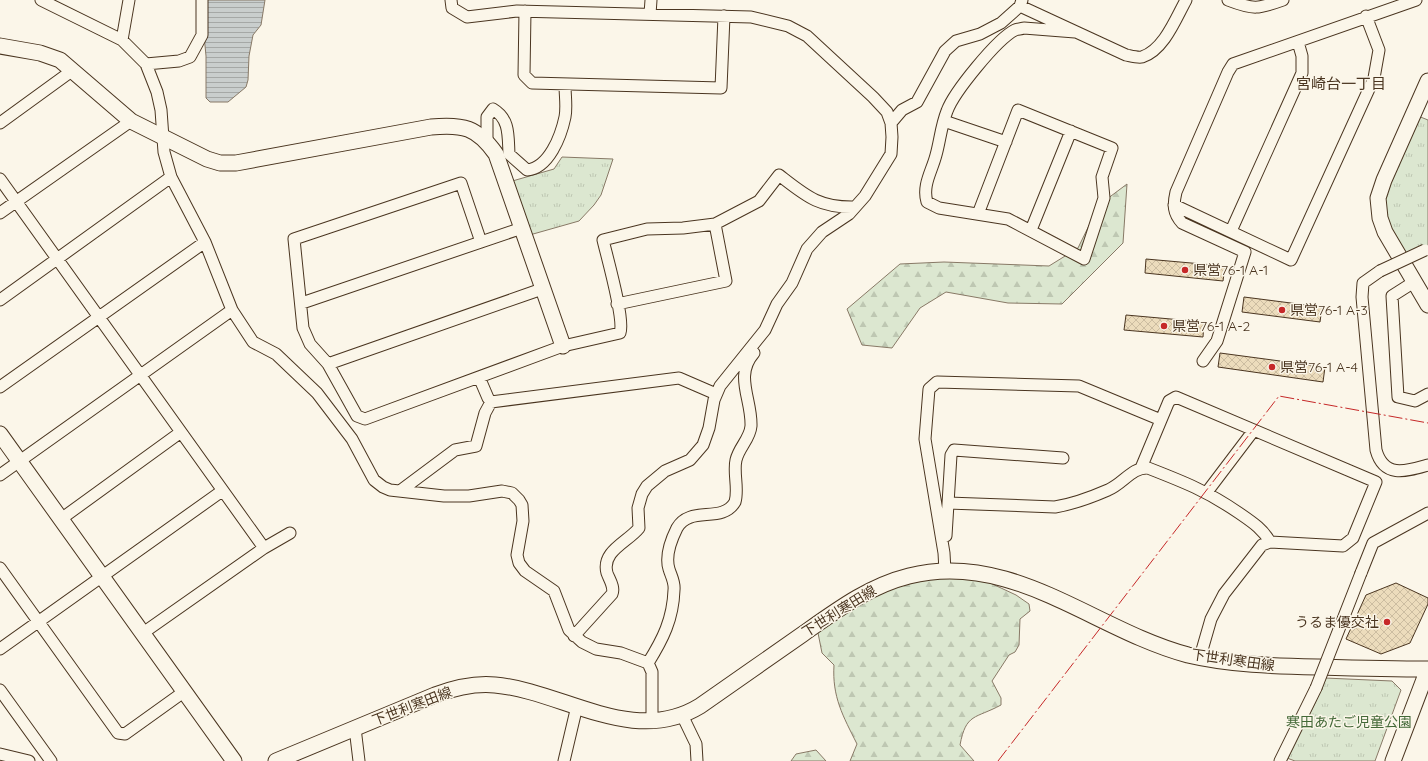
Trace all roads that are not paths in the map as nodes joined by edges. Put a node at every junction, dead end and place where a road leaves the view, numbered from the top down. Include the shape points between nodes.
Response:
1 (41, 0) edge
2 (130, 0) edge
3 (202, 0) edge
4 (451, 0) edge
5 (651, 0) edge
6 (1186, 0) edge
7 (1228, 0) edge
8 (1283, 0) edge
9 (1416, 0) edge
10 (1021, 3) edge
11 (525, 11) junction
12 (650, 14) junction
13 (724, 16) junction
14 (1366, 16) junction
15 (1075, 32) junction
16 (122, 40) junction
17 (1298, 42) junction
18 (0, 46) edge
19 (146, 64) junction
20 (73, 70) junction
21 (1428, 81) edge
22 (565, 86) junction
23 (1423, 106) edge
24 (131, 121) junction
25 (944, 121) junction
26 (0, 123) edge
27 (891, 123) junction
28 (1071, 131) junction
29 (163, 137) junction
30 (487, 142) junction
31 (1006, 142) junction
32 (171, 177) junction
33 (0, 179) edge
34 (16, 201) junction
35 (1174, 205) junction
36 (855, 207) junction
37 (0, 213) edge
38 (978, 214) junction
39 (715, 224) junction
40 (522, 228) junction
41 (1031, 230) junction
42 (1231, 231) junction
43 (205, 242) junction
44 (481, 242) junction
45 (1426, 251) edge
46 (57, 259) junction
47 (1414, 282) junction
48 (542, 290) junction
49 (0, 300) edge
50 (302, 303) junction
51 (618, 304) junction
52 (1428, 305) edge
53 (232, 310) junction
54 (98, 316) junction
55 (768, 324) junction
56 (563, 346) junction
57 (1203, 361) dead end
58 (328, 364) junction
59 (140, 376) junction
60 (479, 377) junction
61 (0, 387) edge
62 (716, 394) junction
63 (1428, 394) edge
64 (491, 402) junction
65 (1161, 420) junction
66 (1254, 430) junction
67 (181, 432) junction
68 (0, 434) edge
69 (1063, 458) dead end
70 (20, 462) junction
71 (1428, 465) edge
72 (1141, 468) junction
73 (0, 476) edge
74 (222, 490) junction
75 (400, 491) junction
76 (1207, 492) junction
77 (948, 502) junction
78 (1428, 513) edge
79 (61, 519) junction
80 (290, 533) dead end
81 (1270, 542) junction
82 (264, 548) junction
83 (944, 553) junction
84 (0, 568) edge
85 (945, 571) junction
86 (102, 576) junction
87 (38, 622) junction
88 (143, 633) junction
89 (574, 636) junction
90 (0, 649) edge
91 (1200, 657) junction
92 (648, 663) junction
93 (1428, 669) edge
94 (0, 690) edge
95 (185, 691) junction
96 (577, 706) junction
97 (682, 715) junction
98 (652, 721) junction
99 (355, 728) junction
100 (0, 754) edge
101 (29, 761) edge
102 (51, 761) edge
103 (234, 761) edge
104 (276, 761) edge
105 (359, 761) edge
106 (564, 761) edge
107 (696, 761) edge
108 (1280, 761) edge
109 (1393, 761) edge

1 - 16 street
2 - 16 street
3 - 19 street via 202,35 190,57 180,61
4 - 11 street via 452,8 467,17
5 - 12 street
6 - 15 street via 1165,37 1154,50 1141,57 1126,55
7 - 8 street via 1248,8 1260,8
9 - 14 street
10 - 15 street
10 - 27 street via 1002,23 980,34 956,41 944,51 917,102 902,110
11 - 12 street
11 - 22 street via 524,75 532,83
12 - 13 street
13 - 22 street via 721,88
13 - 27 street via 771,20 808,36 873,97 887,112
14 - 17 street
14 - 42 street via 1379,50 1374,78 1291,260
15 - 25 street via 1024,28 1009,34 970,74 947,110
16 - 19 street
17 - 35 street via 1233,64 1176,192
17 - 42 street via 1302,56 1302,73
18 - 20 street via 54,57
19 - 29 street via 157,92
20 - 24 street
20 - 26 street
21 - 23 street
22 - 30 street via 565,117 557,141 545,162 535,169 527,170 509,154 508,130 500,114 493,109 487,117
23 - 47 street via 1384,180 1378,198 1380,218 1385,232
24 - 29 street
24 - 34 street
25 - 31 street
25 - 38 street via 925,187 927,202 939,208
27 - 36 street via 891,154 865,196
28 - 31 street via 1018,110
28 - 41 street
28 - 41 street via 1112,148 1102,177 1104,198 1084,259
29 - 30 street via 206,159 220,163 236,163 452,125 466,127
29 - 32 street
30 - 40 street via 496,154
31 - 38 street
32 - 43 street
32 - 46 street
33 - 34 street
34 - 37 street
34 - 46 street
35 - 42 street
35 - 57 street via 1176,216 1182,223 1245,252 1217,341
36 - 39 street via 844,208 816,202 779,175 759,201
36 - 55 street via 822,232 812,243
38 - 41 street via 1008,219
39 - 51 street via 726,281
39 - 51 street via 647,229 603,240
40 - 44 street
40 - 48 street
43 - 53 street
43 - 54 street
44 - 50 street
44 - 50 street via 461,183 294,239
45 - 71 street, bridge via 1380,271 1362,283 1362,296 1376,450 1386,466 1394,470 1404,471
46 - 49 street
46 - 54 street
47 - 52 street
47 - 63 street via 1392,296 1398,397 1415,401
48 - 56 street
48 - 58 street
50 - 58 street via 304,328 310,344
51 - 56 street via 620,334
53 - 59 street
53 - 75 street via 253,342 276,354 317,393 352,440 374,480 383,487
54 - 59 street
54 - 61 street
55 - 62 street via 726,377
55 - 92 street via 769,335 751,356 743,376 750,407 751,426 749,436 736,461 735,502 726,511 690,516 677,528 670,544 668,558 674,589 670,620 667,631
56 - 60 street
58 - 60 street via 357,416 365,419
59 - 67 street
59 - 70 street
60 - 64 street
62 - 64 street via 679,378
62 - 89 street via 703,445 690,460 664,471 647,486 638,508 639,528 608,558 606,570 613,588 612,594
64 - 75 street via 485,413 476,446 455,450
65 - 66 street via 1169,401 1176,397
65 - 72 street
65 - 83 street via 1079,386 937,382 929,389 924,439
66 - 76 street
66 - 81 street via 1376,482 1353,538 1343,546
67 - 74 street
67 - 79 street
68 - 70 street
69 - 77 street via 954,450
70 - 73 street
70 - 79 street
72 - 76 street via 1148,468
72 - 77 street via 1113,488 1055,507
74 - 82 street
74 - 86 street
75 - 89 street via 454,496 505,491 517,497 522,505 523,514 517,555 519,563 524,571 554,591
76 - 81 street via 1256,524
77 - 83 street
78 - 108 street, bridge via 1373,543 1316,688
79 - 86 street
80 - 82 street
81 - 91 street via 1258,548 1224,594 1211,619
82 - 88 street
83 - 85 street
84 - 87 street
85 - 91 street, 下世利寒田線 via 980,572 1010,579 1139,637
85 - 97 street, 下世利寒田線 via 903,577 862,594 700,706
86 - 87 street
86 - 88 street
87 - 90 street
87 - 95 street via 118,733 125,734
88 - 95 street
89 - 92 street via 596,649 621,652
91 - 93 street, 下世利寒田線 via 1264,666
92 - 98 street via 652,672
93 - 109 street
94 - 102 street
95 - 103 street
96 - 98 street, 下世利寒田線 via 623,719
96 - 99 street, 下世利寒田線 via 515,688 484,684 447,691
96 - 106 street
97 - 98 street, 下世利寒田線
97 - 107 street via 696,744
99 - 104 street, 下世利寒田線
99 - 105 street
100 - 101 street

